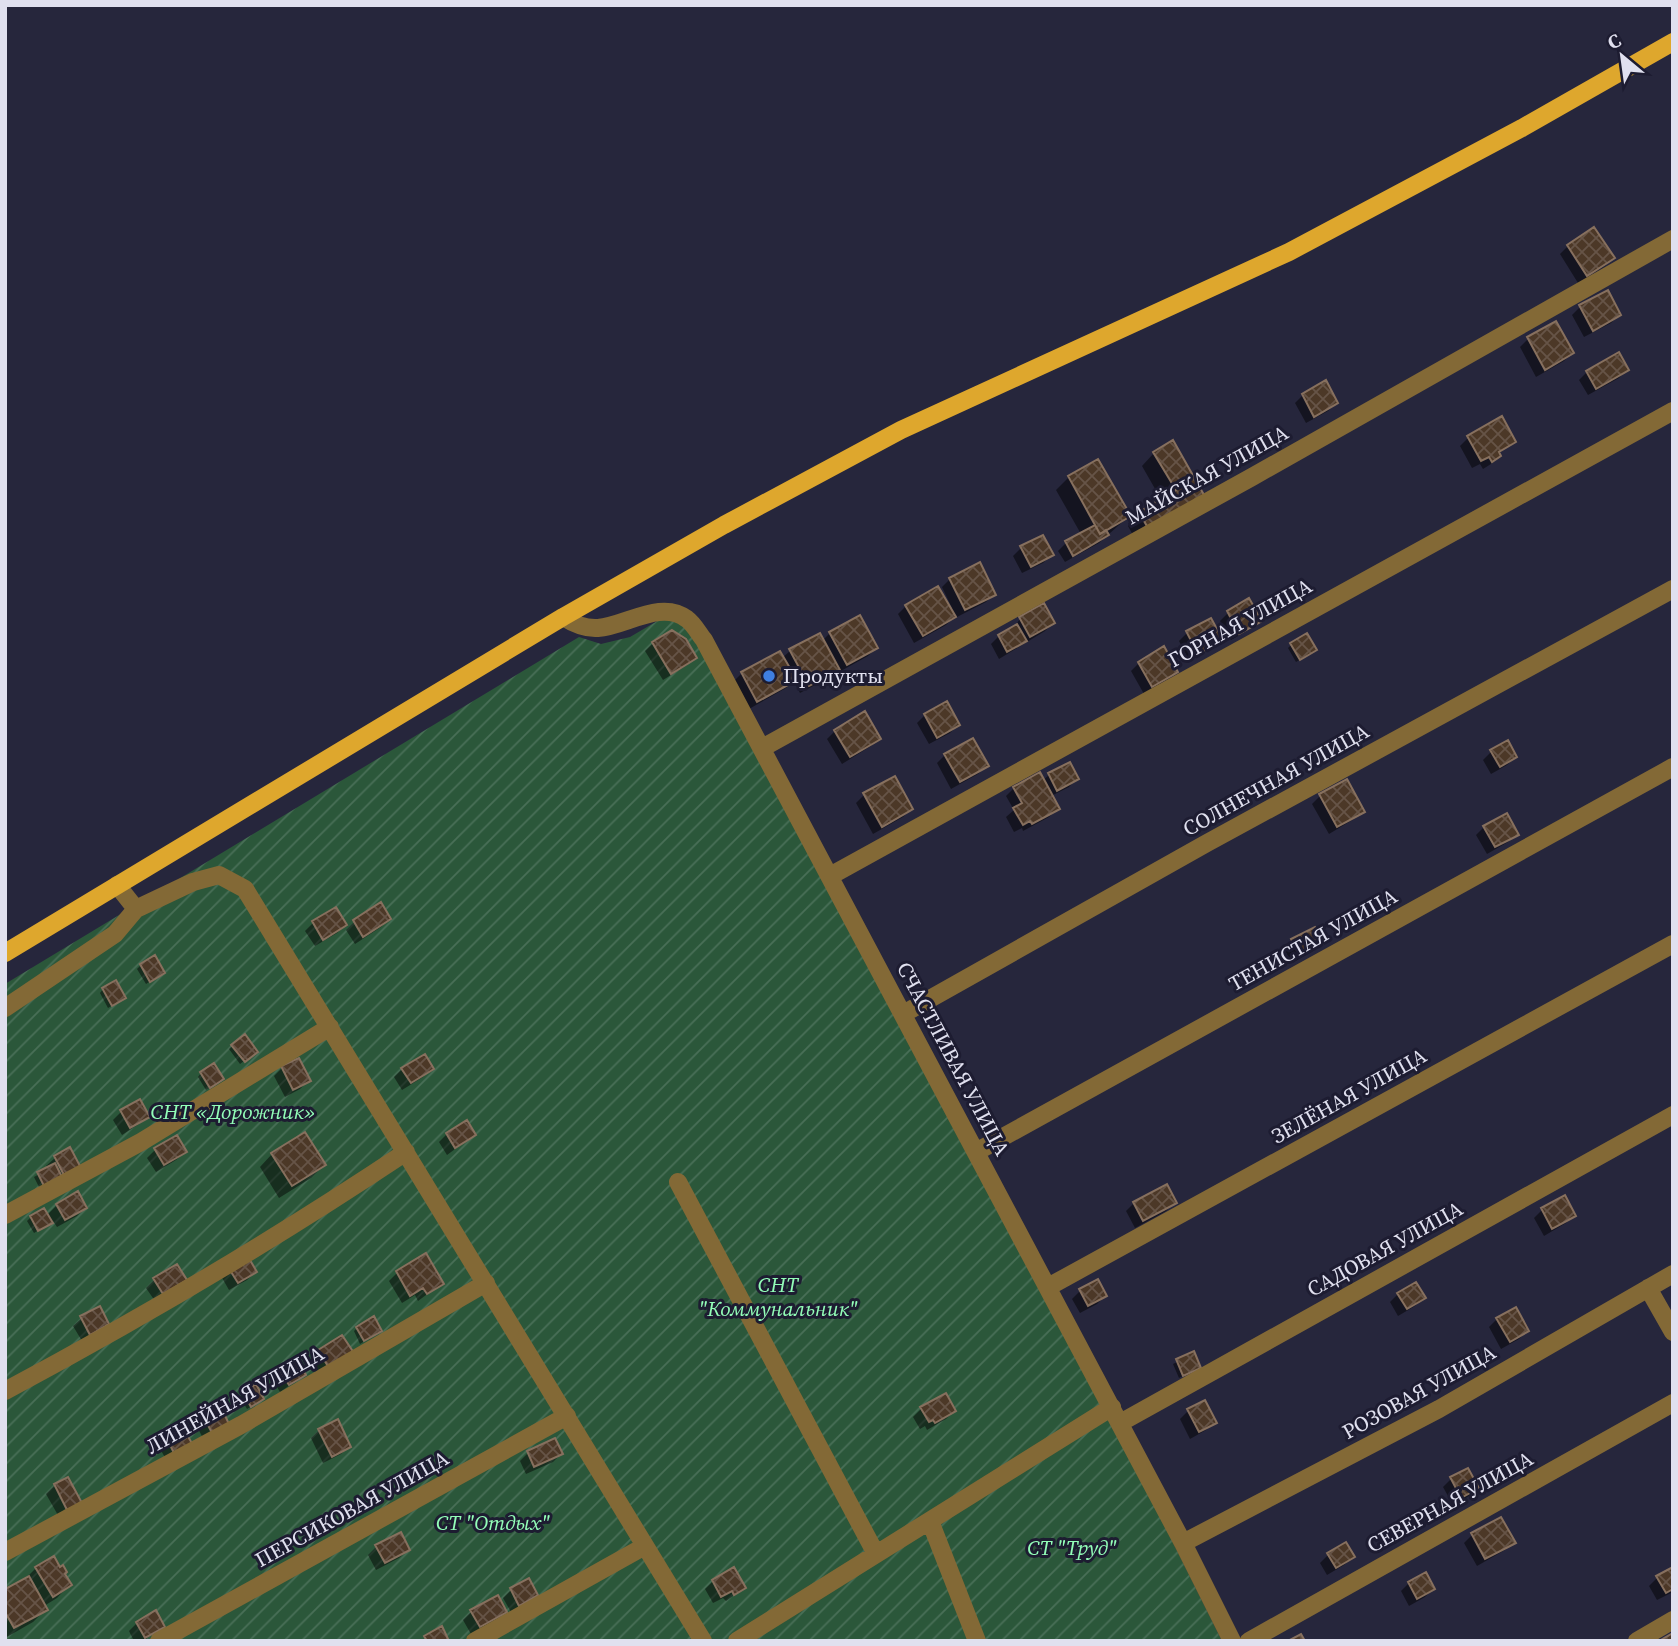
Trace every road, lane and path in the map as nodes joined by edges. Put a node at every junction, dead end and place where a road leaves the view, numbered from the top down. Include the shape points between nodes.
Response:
1 (1673, 42) edge
2 (1673, 239) edge
3 (1673, 411) edge
4 (1673, 589) edge
5 (563, 617) junction
6 (762, 748) junction
7 (1673, 767) edge
8 (830, 876) junction
9 (117, 885) junction
10 (136, 909) junction
11 (1673, 944) edge
12 (5, 953) edge
13 (5, 1008) edge
14 (903, 1014) junction
15 (330, 1027) junction
16 (1673, 1115) edge
17 (406, 1152) junction
18 (976, 1152) junction
19 (678, 1182) dead end
20 (5, 1215) edge
21 (1673, 1274) edge
22 (486, 1283) junction
23 (1048, 1287) junction
24 (1648, 1288) junction
25 (1673, 1332) edge
26 (5, 1391) edge
27 (1673, 1403) edge
28 (1116, 1415) junction
29 (567, 1416) junction
30 (930, 1521) junction
31 (1183, 1543) junction
32 (645, 1546) junction
33 (5, 1552) edge
34 (876, 1554) junction
35 (1673, 1620) edge
36 (159, 1641) edge
37 (475, 1641) edge
38 (703, 1641) edge
39 (737, 1641) edge
40 (977, 1641) edge
41 (1231, 1641) edge
42 (1249, 1641) edge
43 (1637, 1641) edge

1 - 5 main road via 1289,252 901,430
2 - 6 street, МАЙСКАЯ УЛИЦА
3 - 8 street, ГОРНАЯ УЛИЦА
4 - 14 street, СОЛНЕЧНАЯ УЛИЦА
5 - 6 street, СЧАСТЛИВАЯ УЛИЦА via 581,627 599,628 658,612 687,619 704,640
5 - 9 main road
6 - 8 street, СЧАСТЛИВАЯ УЛИЦА
7 - 18 street, ТЕНИСТАЯ УЛИЦА
8 - 14 street, СЧАСТЛИВАЯ УЛИЦА
9 - 10 street
9 - 12 main road
10 - 13 street via 116,934
10 - 15 street via 219,875 245,889
11 - 23 street, ЗЕЛЁНАЯ УЛИЦА
14 - 18 street, СЧАСТЛИВАЯ УЛИЦА
15 - 17 street
15 - 20 street via 141,1142
16 - 28 street, САДОВАЯ УЛИЦА
17 - 22 street
17 - 26 street via 97,1342
18 - 23 street, СЧАСТЛИВАЯ УЛИЦА
19 - 34 street
21 - 24 street, РОЗОВАЯ УЛИЦА
22 - 29 street
22 - 33 street, ЛИНЕЙНАЯ УЛИЦА via 241,1425
23 - 28 street, СЧАСТЛИВАЯ УЛИЦА
24 - 25 street
24 - 31 street, РОЗОВАЯ УЛИЦА via 1439,1409
27 - 42 street, СЕВЕРНАЯ УЛИЦА
28 - 30 street, САДОВАЯ УЛИЦА
28 - 31 street, СЧАСТЛИВАЯ УЛИЦА
29 - 32 street
29 - 36 street, ПЕРСИКОВАЯ УЛИЦА
30 - 34 street, САДОВАЯ УЛИЦА
30 - 40 street
31 - 41 street, СЧАСТЛИВАЯ УЛИЦА
32 - 37 street
32 - 38 street
34 - 39 street, САДОВАЯ УЛИЦА
35 - 43 street

